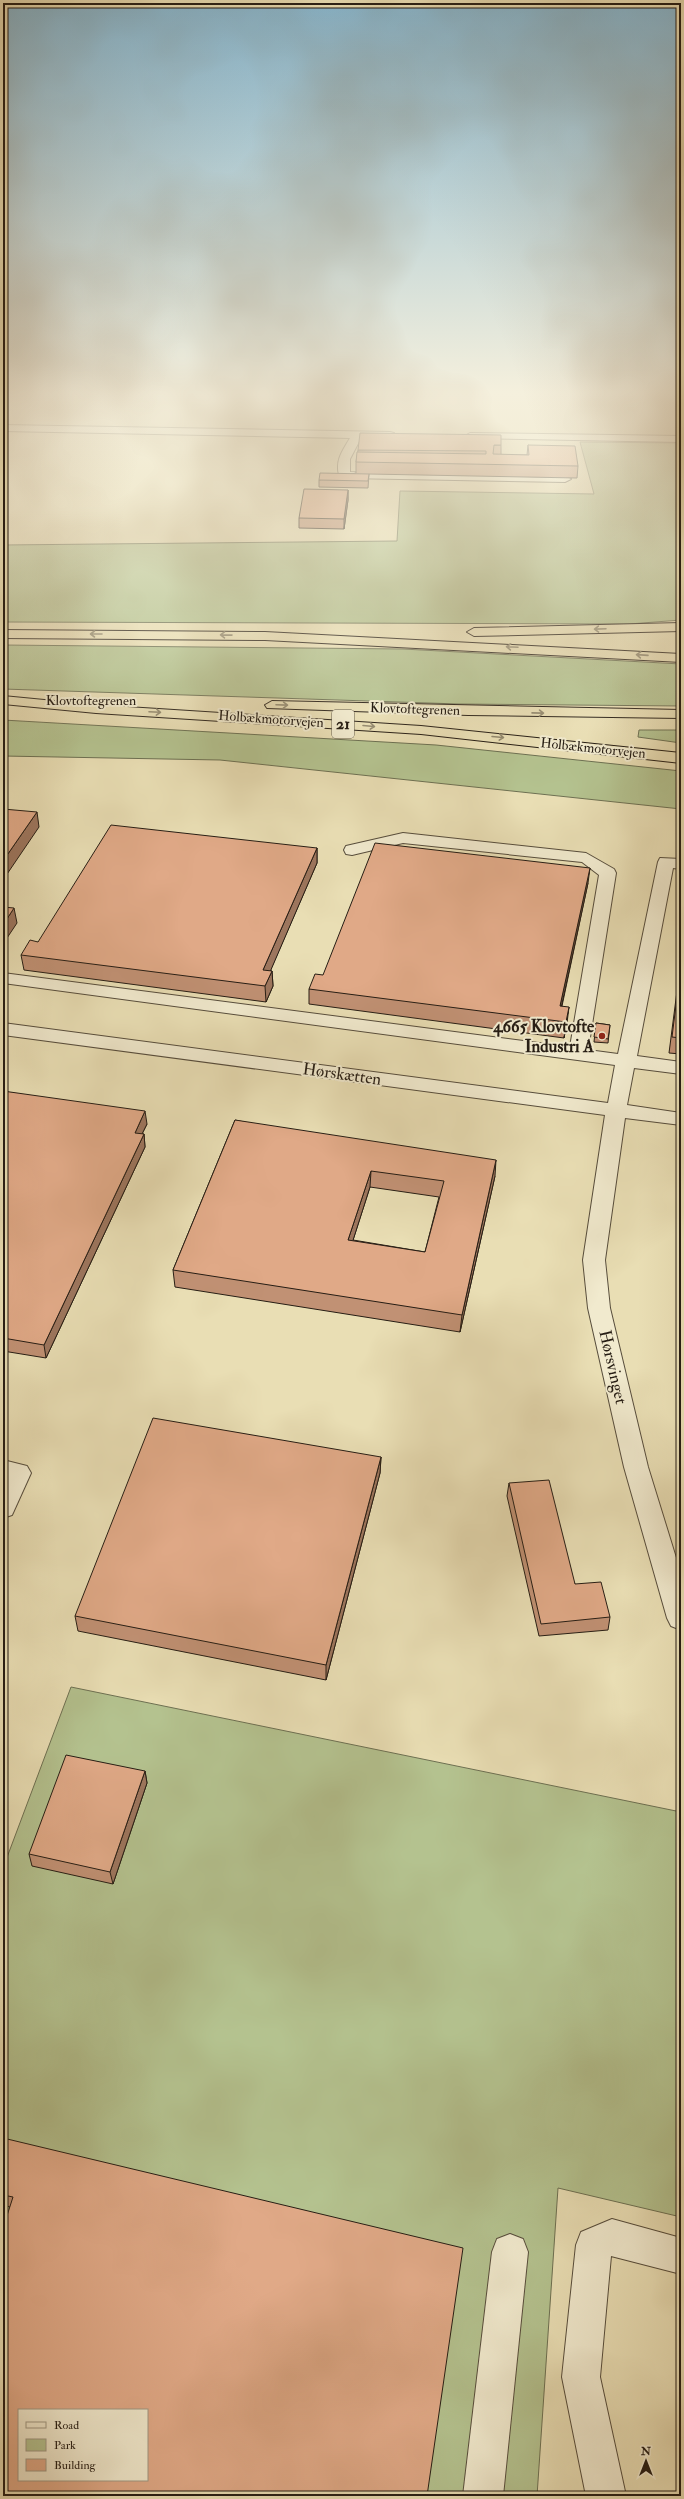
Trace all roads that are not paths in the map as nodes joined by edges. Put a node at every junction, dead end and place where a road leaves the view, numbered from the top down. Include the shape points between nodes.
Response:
1 (681, 627) edge
2 (439, 632) dead end
3 (462, 632) dead end
4 (3, 634) edge
5 (265, 636) junction
6 (681, 658) edge
7 (4, 700) edge
8 (681, 714) edge
9 (681, 758) edge
10 (352, 850) dead end
11 (681, 864) edge
12 (3, 978) edge
13 (3, 1029) edge
14 (578, 1054) junction
15 (627, 1060) junction
16 (681, 1068) edge
17 (616, 1111) junction
18 (681, 1119) edge
19 (3, 1470) edge
20 (3, 1508) edge
21 (681, 1618) edge
22 (510, 2252) dead end
23 (680, 2260) edge
24 (483, 2496) edge
25 (606, 2496) edge

1 -> 3 highway
2 - 5 highway via 334,632
5 -> 4 highway
6 -> 5 highway via 496,646 333,641
7 -> 8 highway, Klovtoftegrenen
7 -> 9 highway, Holbækmotorvejen / 21 via 96,709 236,716 422,730
10 - 14 street via 403,838 586,858 608,873
11 - 15 street, Hørsvinget via 666,862
12 - 14 street
13 - 17 street, Hørskætten
14 - 15 street
15 - 16 street
15 - 17 street, Hørsvinget
17 - 18 street, Hørskætten
17 - 21 street, Hørsvinget via 594,1260 599,1308 636,1467
19 - 20 street via 18,1473
22 - 24 street
23 - 25 street via 612,2237 594,2245 581,2377

